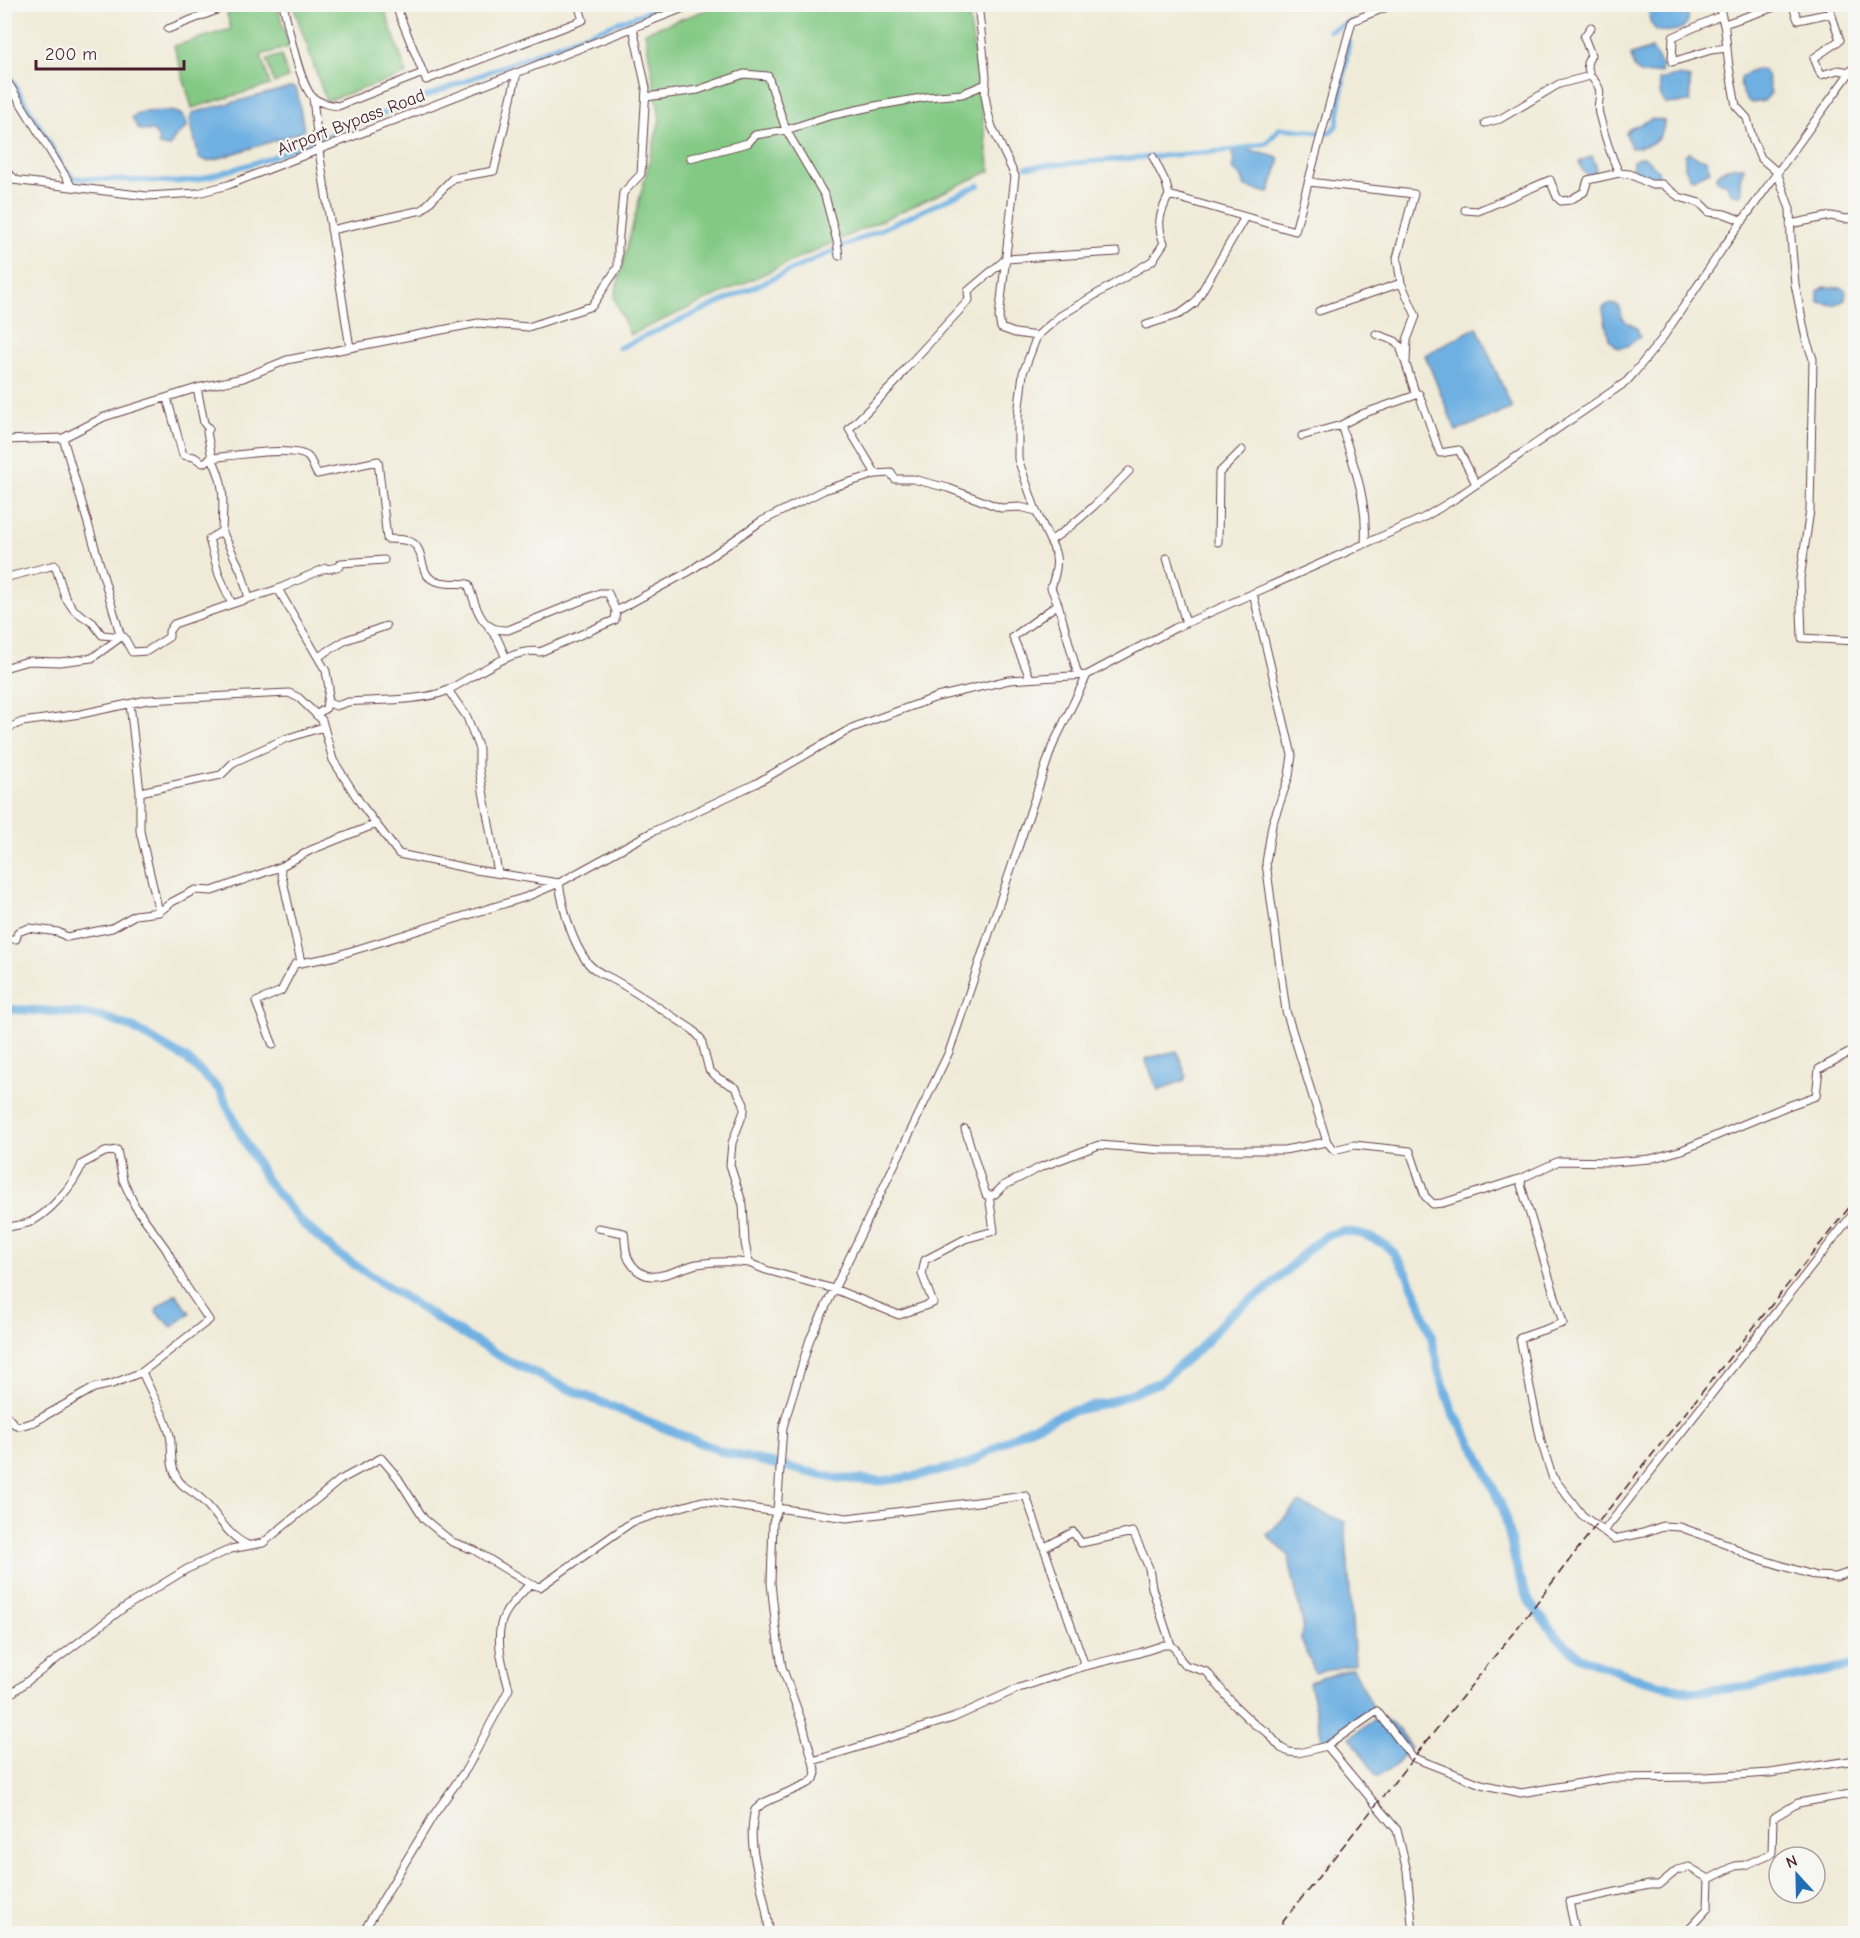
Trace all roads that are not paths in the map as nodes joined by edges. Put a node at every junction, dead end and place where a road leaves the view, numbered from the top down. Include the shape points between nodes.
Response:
1 (231, 4) edge
2 (283, 4) edge
3 (395, 4) edge
4 (578, 4) edge
5 (694, 4) edge
6 (978, 4) edge
7 (1394, 4) edge
8 (1719, 4) edge
9 (1784, 4) edge
10 (1792, 4) edge
11 (1831, 4) edge
12 (682, 7) edge
13 (1831, 13) junction
14 (1720, 16) dead end
15 (1724, 24) junction
16 (1591, 27) dead end
17 (633, 28) junction
18 (168, 29) dead end
19 (1727, 48) junction
20 (1856, 64) edge
21 (1850, 72) junction
22 (423, 73) junction
23 (517, 74) junction
24 (4, 76) edge
25 (1590, 76) junction
26 (986, 84) junction
27 (646, 97) junction
28 (313, 99) junction
29 (1485, 123) dead end
30 (786, 130) junction
31 (319, 151) junction
32 (1153, 157) dead end
33 (690, 158) dead end
34 (4, 170) edge
35 (1777, 172) junction
36 (1619, 173) junction
37 (4, 179) edge
38 (16, 180) junction
39 (1309, 182) junction
40 (72, 187) junction
41 (1169, 195) junction
42 (1466, 210) dead end
43 (1245, 217) junction
44 (1856, 218) edge
45 (1743, 221) junction
46 (1790, 224) junction
47 (331, 230) junction
48 (1117, 252) dead end
49 (839, 256) dead end
50 (1006, 259) junction
51 (1401, 284) junction
52 (1319, 311) dead end
53 (1146, 325) dead end
54 (1376, 334) dead end
55 (1037, 336) junction
56 (350, 348) junction
57 (1406, 362) junction
58 (197, 388) junction
59 (1416, 395) junction
60 (167, 398) junction
61 (1341, 425) junction
62 (1302, 436) dead end
63 (63, 438) junction
64 (4, 440) edge
65 (1242, 450) dead end
66 (212, 458) junction
67 (1129, 471) dead end
68 (876, 474) junction
69 (1476, 484) junction
70 (1036, 511) junction
71 (222, 531) junction
72 (1050, 541) junction
73 (1218, 542) dead end
74 (1365, 544) junction
75 (1167, 558) dead end
76 (384, 560) dead end
77 (4, 578) edge
78 (278, 589) junction
79 (1253, 593) junction
80 (249, 598) junction
81 (232, 604) junction
82 (1058, 604) junction
83 (616, 611) junction
84 (1186, 623) junction
85 (386, 626) dead end
86 (487, 626) junction
87 (121, 637) junction
88 (1856, 641) edge
89 (318, 657) junction
90 (506, 658) junction
91 (4, 668) edge
92 (1078, 675) junction
93 (1087, 675) junction
94 (1030, 678) junction
95 (448, 690) junction
96 (327, 702) junction
97 (130, 704) junction
98 (316, 715) junction
99 (323, 727) junction
100 (4, 730) edge
101 (140, 792) junction
102 (376, 824) junction
103 (280, 867) junction
104 (498, 873) junction
105 (559, 883) junction
106 (159, 912) junction
107 (4, 939) edge
108 (301, 962) junction
109 (273, 1045) dead end
110 (1856, 1049) edge
111 (965, 1129) dead end
112 (1327, 1142) junction
113 (1522, 1178) junction
114 (989, 1195) junction
115 (1856, 1210) edge
116 (4, 1227) edge
117 (598, 1228) dead end
118 (749, 1263) junction
119 (834, 1289) junction
120 (142, 1372) junction
121 (4, 1413) edge
122 (777, 1510) junction
123 (1604, 1532) junction
124 (248, 1545) junction
125 (1045, 1547) junction
126 (1856, 1570) edge
127 (530, 1584) junction
128 (1171, 1645) junction
129 (1085, 1666) junction
130 (4, 1699) edge
131 (1327, 1746) junction
132 (1856, 1760) edge
133 (813, 1761) junction
134 (1856, 1793) edge
135 (1709, 1879) junction
136 (362, 1934) edge
137 (769, 1934) edge
138 (1413, 1934) edge
139 (1576, 1934) edge
140 (1684, 1934) edge

1 - 18 street
2 - 28 street via 304,84
3 - 22 street
4 - 22 street via 583,21 426,80
5 - 12 street, Airport Bypass Road
6 - 26 street
7 - 39 street via 1352,21
8 - 15 street
9 - 15 street
10 - 13 street via 1798,20
11 - 13 street
12 - 17 street, Airport Bypass Road
13 - 21 street via 1840,40 1814,58 1821,75 1838,69
14 - 19 street via 1673,37 1672,62
15 - 19 street
16 - 25 street via 1584,37 1591,55 1587,63
17 - 23 street, Airport Bypass Road
17 - 27 street
19 - 35 street via 1736,106 1747,118 1761,158
20 - 21 street
21 - 35 street
22 - 28 street via 338,106
23 - 31 street, Airport Bypass Road
23 - 47 street via 494,171 453,178 422,210
24 - 40 street
25 - 29 street via 1559,84 1500,119
25 - 36 street via 1597,83 1598,111
26 - 30 street via 962,94 875,106
26 - 50 street via 992,127 1015,176
27 - 30 street via 698,90 744,74 768,76
27 - 56 street via 641,174 623,194 618,267 592,306 528,327 478,323
28 - 31 street
30 - 33 street via 755,135 748,142
30 - 49 street via 825,196
31 - 40 street, Airport Bypass Road via 198,193 147,196
31 - 47 street
32 - 41 street
34 - 38 street
35 - 45 street
35 - 46 street via 1790,209
36 - 42 street via 1588,180 1584,192 1570,200 1557,197 1550,180 1478,210
36 - 45 street via 1662,184 1679,197 1700,203 1709,212
37 - 38 street, Airport Bypass Road
38 - 40 street, Airport Bypass Road
39 - 43 street via 1296,231
39 - 51 street via 1414,194 1397,258
41 - 43 street
41 - 55 street via 1161,211 1159,230 1164,243 1152,261 1060,316
43 - 53 street via 1195,303 1180,314
44 - 46 street via 1831,216
45 - 69 street via 1630,378
46 - 88 street via 1795,284 1813,359 1810,510 1800,579 1802,638
47 - 56 street
48 - 50 street
50 - 55 street via 1001,328
50 - 68 street via 968,291 969,300 849,429
51 - 52 street
51 - 57 street via 1416,316 1407,340
54 - 57 street via 1395,341
55 - 70 street via 1023,373 1018,415 1018,459
56 - 58 street via 287,360 243,378
57 - 59 street
58 - 60 street
58 - 66 street via 204,423 209,429
59 - 61 street
59 - 69 street via 1419,394 1440,453 1459,450
60 - 63 street via 104,417
60 - 66 street via 183,455 203,463
61 - 62 street
61 - 74 street via 1363,496
63 - 64 street
63 - 87 street
65 - 73 street via 1219,473
66 - 71 street via 223,488
66 - 86 street via 277,451 302,454 317,474 378,461 387,538 410,542 418,549 430,579 468,584
67 - 72 street via 1087,514
68 - 70 street via 891,473 895,479 913,479 948,488 1001,508
68 - 83 street via 824,490 760,522 690,571
69 - 74 street via 1423,518
70 - 72 street
71 - 80 street
71 - 81 street via 209,539
72 - 82 street via 1056,551 1057,568 1051,588
74 - 79 street
75 - 84 street
76 - 78 street via 341,563
77 - 87 street via 55,565 65,597 74,610 102,635
78 - 80 street
78 - 89 street
79 - 84 street
79 - 112 street via 1292,756 1272,825 1266,863 1270,907 1286,1011
80 - 81 street
81 - 87 street via 174,624 169,637 147,651 132,652
82 - 92 street
82 - 94 street via 1013,636
83 - 86 street via 608,593 600,593 508,630
83 - 90 street via 615,620 573,639 540,652 533,650
84 - 93 street
85 - 89 street via 346,640
86 - 90 street
87 - 91 street via 92,658 60,663 27,661
89 - 96 street via 326,671
90 - 95 street
92 - 93 street
92 - 94 street
93 - 119 street via 1052,747 949,1052
94 - 105 street via 937,697 852,728 755,784 652,832
95 - 96 street via 433,696 336,705
95 - 104 street via 467,717 479,749 479,769
96 - 98 street via 326,708
97 - 98 street via 289,693
97 - 100 street via 22,722
97 - 101 street
98 - 99 street
99 - 101 street via 234,762 221,775
99 - 102 street via 333,760
101 - 106 street via 140,831
102 - 103 street via 310,850
102 - 104 street via 399,854
103 - 106 street via 212,891 195,890
103 - 108 street
104 - 105 street
105 - 108 street via 526,897 332,957
105 - 118 street via 568,920 587,963 693,1030 701,1039 709,1070 741,1095 744,1111 732,1143 730,1165 743,1204
106 - 107 street via 135,915 112,928 67,937 29,928 18,932 16,939
108 - 109 street via 295,964 281,991 256,1002
110 - 113 street via 1819,1069 1816,1096 1682,1150 1650,1159 1559,1161
111 - 114 street
112 - 113 street via 1334,1150 1354,1145 1410,1151 1425,1196 1433,1204
112 - 114 street via 1284,1150 1163,1150 1099,1145 1041,1167
113 - 123 street via 1563,1323 1520,1338 1541,1441 1552,1476 1582,1515
114 - 119 street via 994,1231 965,1239 925,1260 922,1274 933,1300 930,1305 899,1315
115 - 123 street
116 - 120 street via 29,1222 65,1193 82,1164 117,1150 123,1180 135,1206 209,1320
117 - 118 street via 624,1233 625,1251 633,1266 659,1278 726,1260
118 - 119 street
119 - 122 street via 810,1339 783,1427
120 - 121 street via 94,1388 34,1422 20,1426
120 - 124 street via 164,1416 173,1468 182,1486 199,1496 232,1534
122 - 125 street via 847,1518 1026,1496
122 - 127 street via 702,1501 632,1522 540,1587
122 - 133 street via 773,1522 771,1583 776,1629 782,1667
123 - 126 street via 1614,1539 1663,1526 1680,1527 1747,1555 1816,1576 1836,1577
124 - 127 street via 263,1543 340,1480 381,1458 424,1520 452,1542 474,1550
124 - 130 street via 187,1569 125,1606
125 - 128 street via 1073,1532 1081,1542 1133,1532 1149,1568
125 - 129 street
127 - 136 street via 505,1613 499,1628 508,1689 467,1768 433,1816
128 - 129 street
128 - 131 street via 1185,1665 1207,1672 1234,1706 1281,1748 1298,1754
129 - 133 street via 1019,1688 953,1718
131 - 132 street via 1377,1712 1412,1757 1481,1784 1521,1793 1611,1778 1770,1773
131 - 138 street via 1397,1830 1407,1871
133 - 137 street via 814,1779 763,1803 753,1816 753,1843
134 - 135 street via 1798,1803 1773,1818 1772,1853
135 - 139 street via 1689,1867 1677,1870 1659,1885 1569,1902
135 - 140 street via 1708,1908

